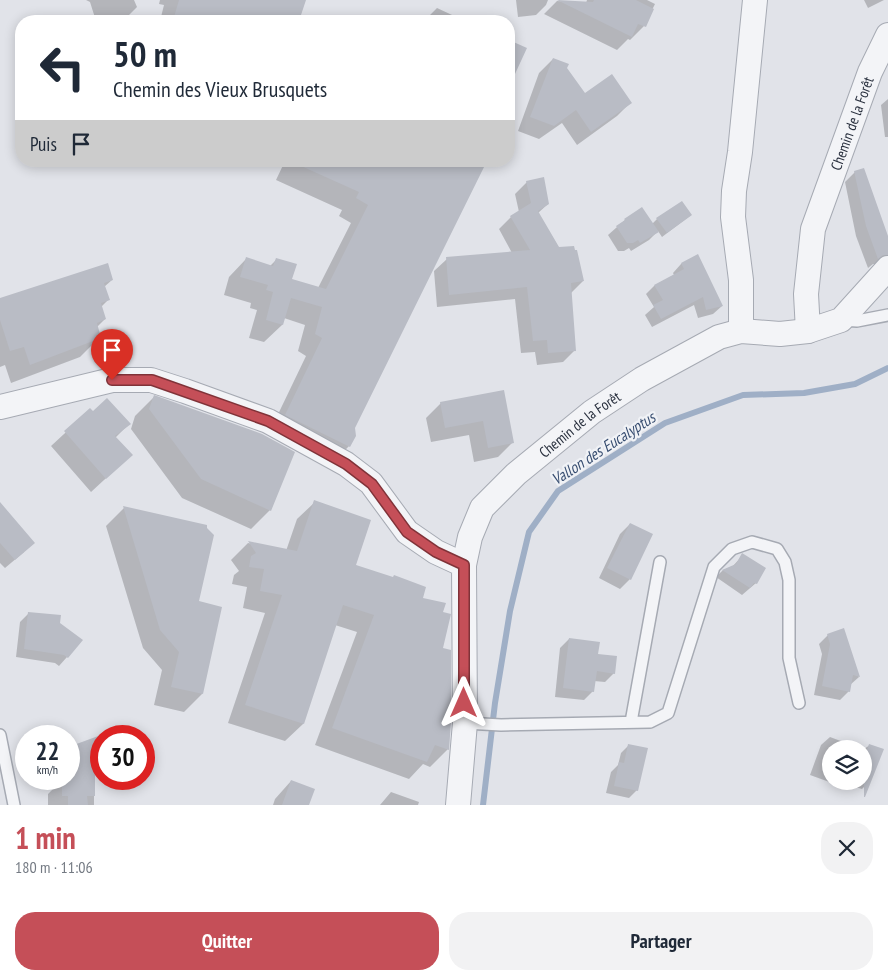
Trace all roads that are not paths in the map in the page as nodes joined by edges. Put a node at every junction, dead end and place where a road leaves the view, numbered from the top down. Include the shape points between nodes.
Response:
1 (755, 0) edge
2 (888, 35) edge
3 (888, 268) edge
4 (888, 315) edge
5 (841, 320) junction
6 (741, 331) junction
7 (808, 331) junction
8 (0, 406) edge
9 (660, 562) dead end
10 (464, 565) junction
11 (798, 702) dead end
12 (630, 722) junction
13 (475, 723) junction
14 (0, 735) edge
15 (14, 805) edge
16 (458, 805) edge

1 - 6 street via 734,191 733,217 741,280
2 - 7 street, Chemin de la Forêt via 870,72 813,229 806,294
3 - 5 street, Chemin de la Forêt
4 - 5 lane via 857,321
5 - 7 street, Chemin de la Forêt
6 - 7 street, Chemin de la Forêt via 780,334
6 - 10 street, Chemin de la Forêt via 718,337 642,379 592,412 516,474 482,508 470,537
8 - 10 street via 112,380 152,380 177,388 268,421 346,464 372,484 407,532 436,552
9 - 12 lane
10 - 13 street, Chemin de la Forêt
11 - 12 lane via 789,658 789,580 785,562 777,549 752,542 732,549 714,567 668,713 650,722
12 - 13 lane
13 - 16 street, Chemin de la Forêt
14 - 15 lane

